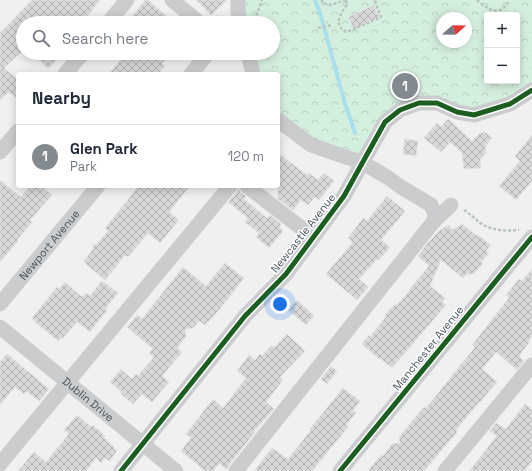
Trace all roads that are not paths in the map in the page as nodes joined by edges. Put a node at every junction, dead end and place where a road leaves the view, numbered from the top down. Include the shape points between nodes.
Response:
1 (127, 0) edge
2 (172, 0) edge
3 (114, 16) edge
4 (191, 16) edge
5 (77, 60) edge
6 (202, 60) edge
7 (250, 60) edge
8 (67, 72) edge
9 (193, 72) edge
10 (253, 72) edge
11 (532, 90) edge
12 (280, 122) edge
13 (16, 133) edge
14 (0, 152) edge
15 (363, 163) junction
16 (96, 188) edge
17 (228, 188) edge
18 (250, 188) edge
19 (452, 205) dead end
20 (434, 222) junction
21 (313, 237) junction
22 (532, 237) edge
23 (0, 304) edge
24 (0, 326) edge
25 (532, 365) edge
26 (68, 382) junction
27 (144, 443) junction
28 (0, 464) edge
29 (121, 471) edge
30 (176, 471) edge
31 (236, 471) edge
32 (340, 471) edge
33 (445, 471) edge

1 - 3 street
2 - 4 street
5 - 8 street
6 - 9 street
7 - 10 street
11 - 15 street, Newcastle Avenue via 510,104 474,115 457,112 437,103 418,103 400,110 385,122
12 - 15 street via 311,145
13 - 14 street
15 - 20 street via 431,205 435,214
15 - 21 street, Newcastle Avenue via 344,196
16 - 23 street, Newport Avenue
17 - 26 street
18 - 21 street
19 - 20 street
20 - 31 street
21 - 27 street, Newcastle Avenue via 286,274 246,316
22 - 32 street, Manchester Avenue
24 - 26 street, Dublin Drive
25 - 33 street
26 - 27 street, Dublin Drive
26 - 28 street
27 - 29 street, Newcastle Avenue
27 - 30 street, Dublin Drive

